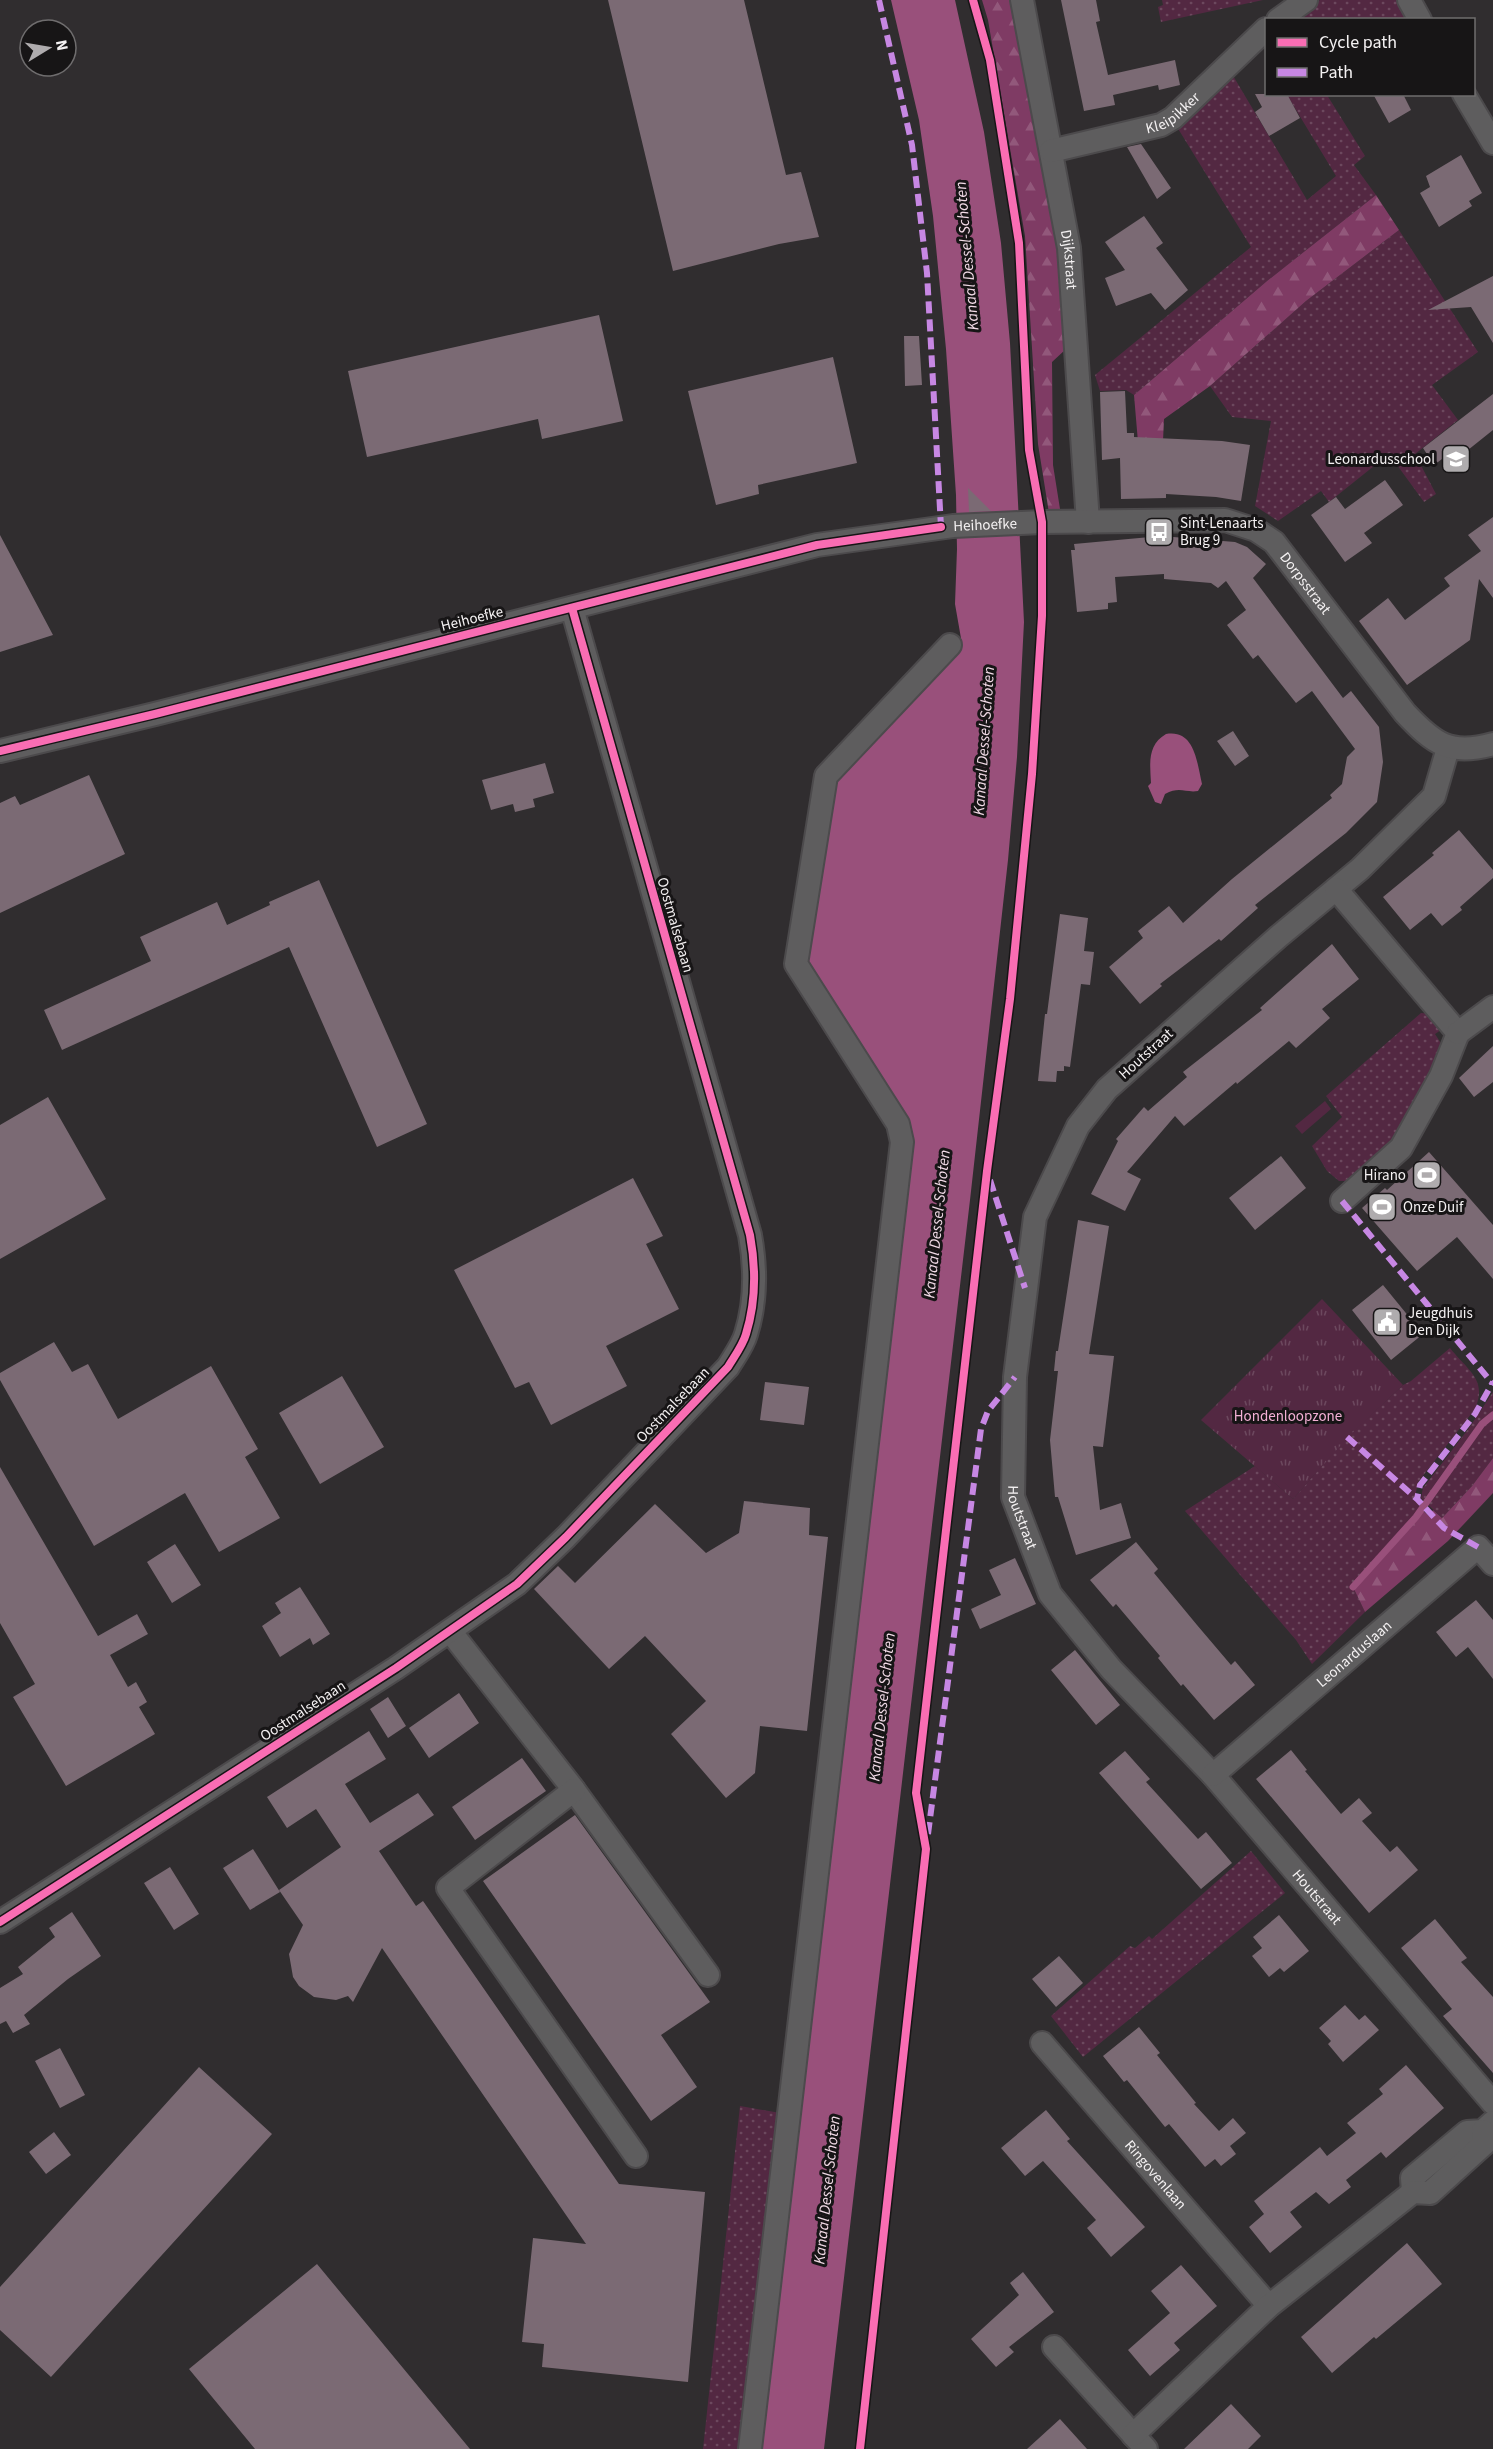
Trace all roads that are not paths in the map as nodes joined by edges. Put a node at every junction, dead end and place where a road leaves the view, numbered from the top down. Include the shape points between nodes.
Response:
1 (1022, 0) edge
2 (1306, 0) edge
3 (1409, 0) edge
4 (1281, 18) edge
5 (1419, 18) edge
6 (1265, 30) edge
7 (1465, 96) edge
8 (1493, 143) edge
9 (1052, 151) junction
10 (1088, 522) junction
11 (1027, 523) joint
12 (572, 608) junction
13 (950, 645) dead end
14 (1493, 744) edge
15 (1448, 748) junction
16 (0, 751) edge
17 (1336, 889) junction
18 (1493, 1007) edge
19 (1458, 1033) junction
20 (1342, 1201) dead end
21 (1493, 1564) edge
22 (450, 1631) junction
23 (1213, 1775) junction
24 (574, 1790) junction
25 (0, 1922) edge
26 (708, 1975) dead end
27 (1042, 2043) dead end
28 (1493, 2103) edge
29 (1488, 2126) edge
30 (636, 2156) dead end
31 (1269, 2306) junction
32 (1054, 2347) dead end
33 (1140, 2442) edge
34 (750, 2449) edge

1 - 9 street, Dijkstraat
2 - 4 street
3 - 5 street
6 - 9 street, Kleipikker via 1161,125
7 - 8 street
9 - 10 street, Dijkstraat via 1069,248
10 - 11 street, Dorpsstraat
10 - 15 street, Dorpsstraat via 1225,520 1256,530 1274,542 1289,560 1405,713 1426,736
11 - 12 street, Heihoefke via 953,526 817,545
12 - 16 street, Heihoefke
12 - 22 street, Oostmalsebaan via 750,1235 754,1267 752,1308 746,1336 728,1367 517,1584
13 - 34 street via 826,776 796,964 898,1124 902,1142
14 - 15 street via 1474,749
15 - 17 street, Houtstraat via 1434,796
17 - 19 street
17 - 23 street, Houtstraat via 1107,1089 1078,1126 1033,1229 1015,1377 1013,1497 1050,1594 1111,1669
18 - 19 street
19 - 20 street via 1441,1076 1401,1148
21 - 23 street, Leonarduslaan via 1478,1547
22 - 24 street
22 - 25 street, Oostmalsebaan
23 - 28 street, Houtstraat
24 - 26 street
24 - 30 street via 448,1888
27 - 31 street, Ringovenlaan
29 - 31 street via 1484,2144 1430,2193 1413,2192
31 - 33 street
32 - 33 street

